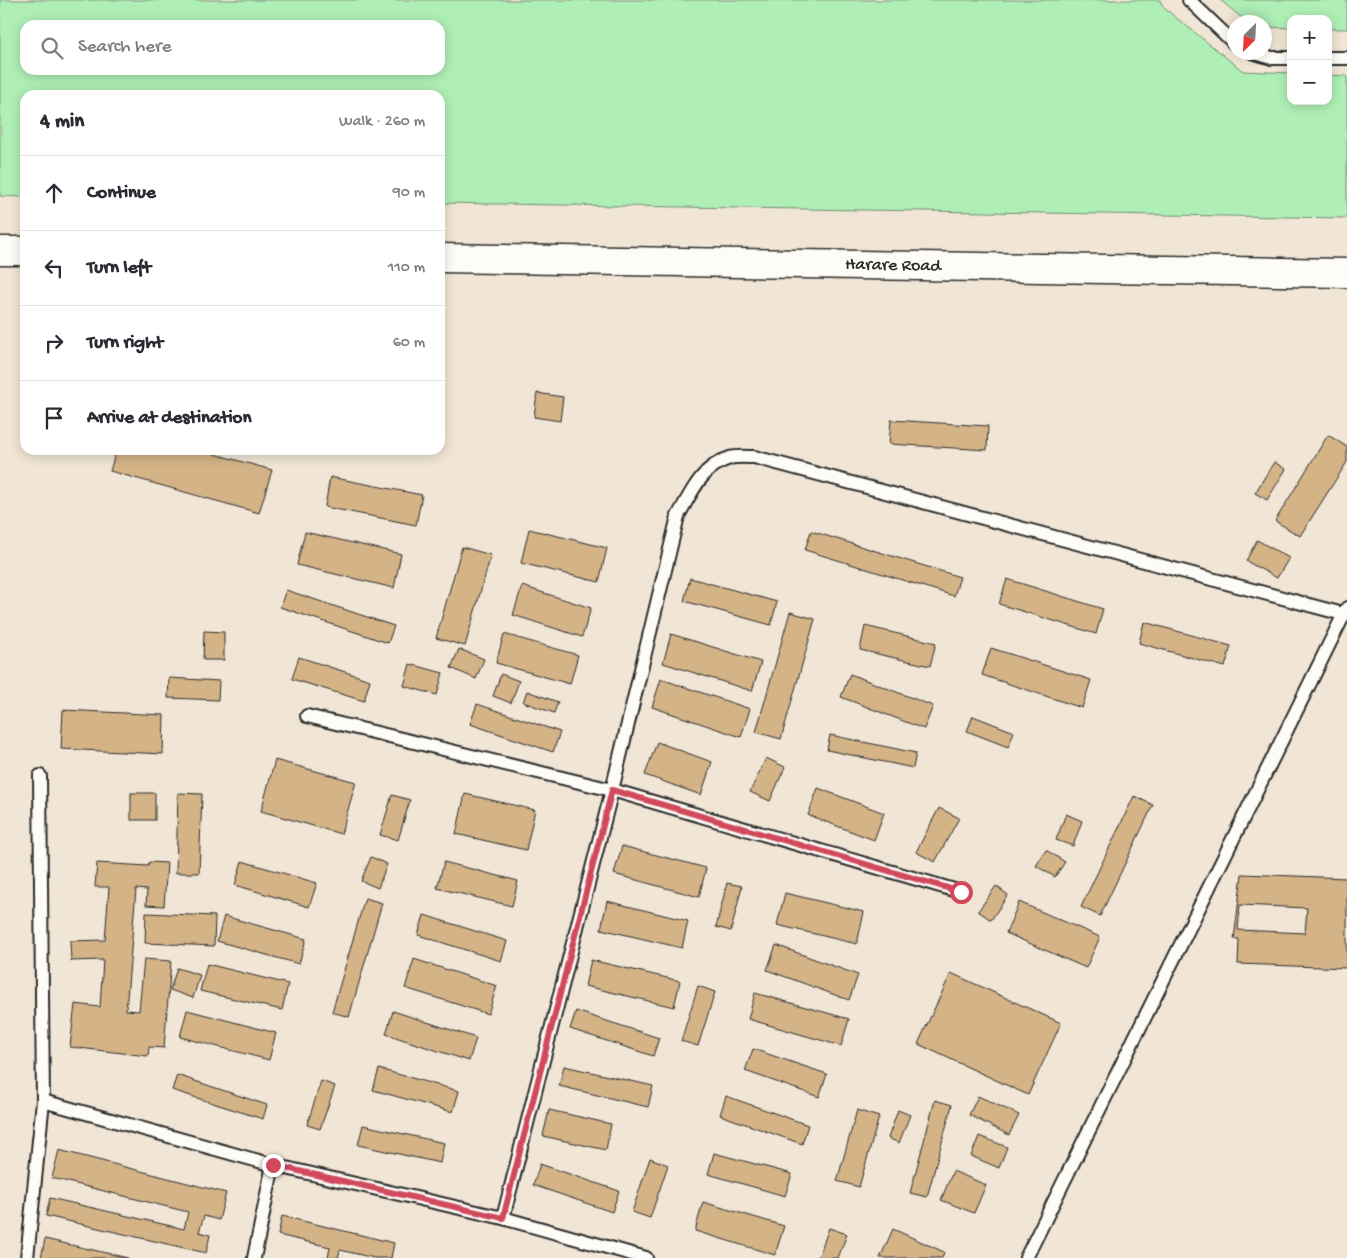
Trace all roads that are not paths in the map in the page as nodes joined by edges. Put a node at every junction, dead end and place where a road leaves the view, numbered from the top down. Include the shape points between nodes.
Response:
1 (1189, 0) edge
2 (1227, 36) edge
3 (1272, 58) edge
4 (1287, 58) edge
5 (1332, 58) edge
6 (1347, 58) edge
7 (0, 251) edge
8 (20, 251) edge
9 (445, 258) edge
10 (1347, 273) edge
11 (1345, 611) edge
12 (307, 716) dead end
13 (40, 776) dead end
14 (612, 790) junction
15 (961, 892) dead end
16 (43, 1101) junction
17 (273, 1165) junction
18 (503, 1218) junction
19 (27, 1258) edge
20 (254, 1258) edge
21 (646, 1258) edge
22 (1026, 1258) edge

1 - 2 lane
3 - 4 lane
5 - 6 lane
7 - 8 highway
9 - 10 highway, Harare Road
11 - 14 lane via 754,456 730,458 707,470 678,516
11 - 22 lane
12 - 14 lane
13 - 16 lane
14 - 15 lane
14 - 18 lane
16 - 17 lane
16 - 19 lane
17 - 18 lane
17 - 20 lane
18 - 21 lane

